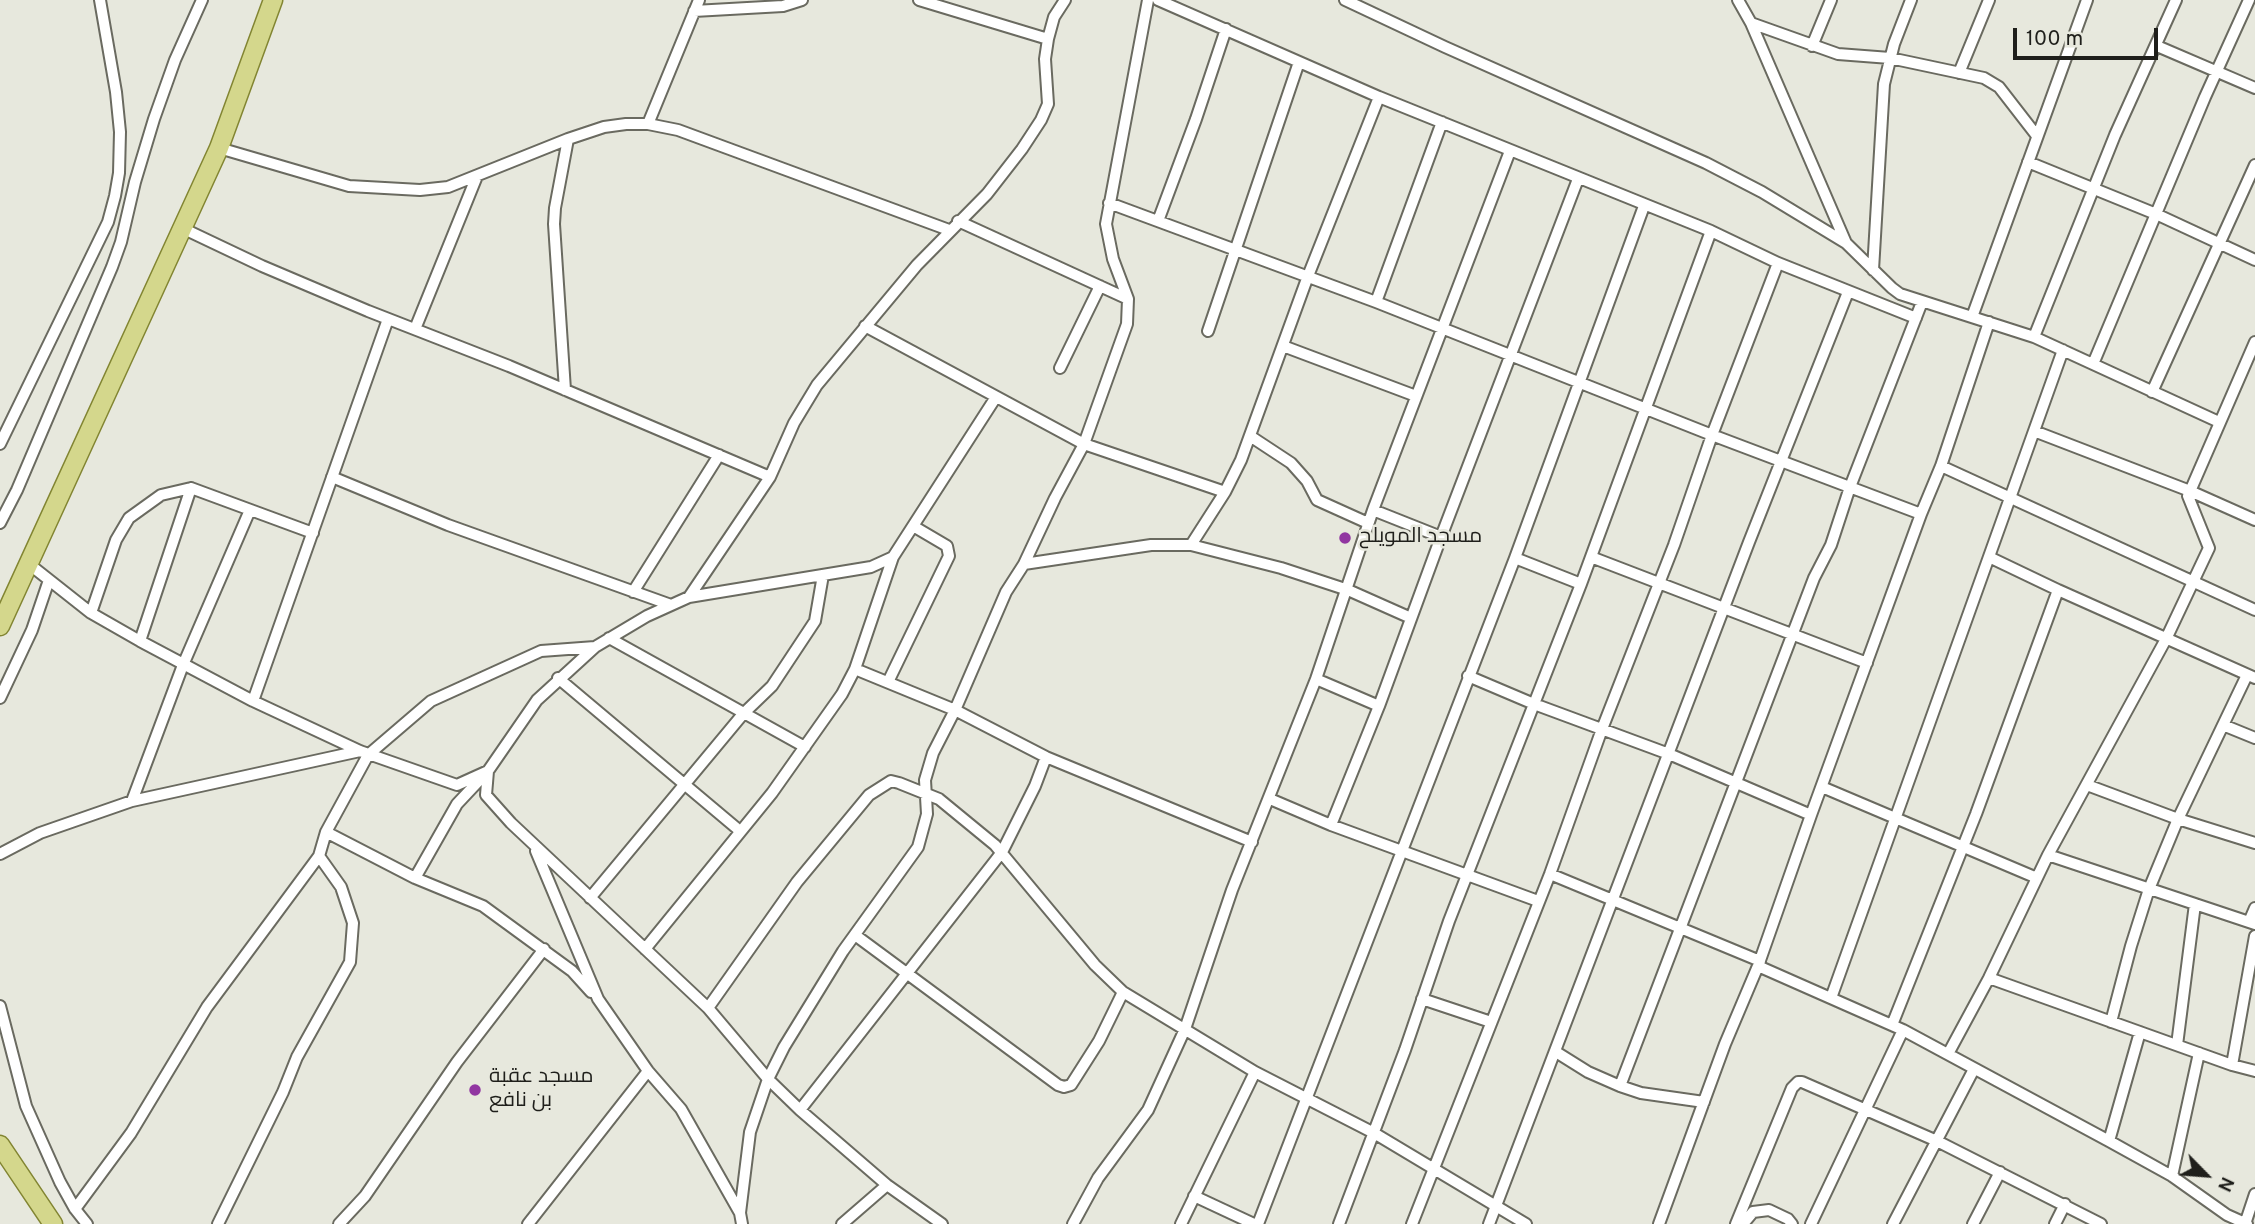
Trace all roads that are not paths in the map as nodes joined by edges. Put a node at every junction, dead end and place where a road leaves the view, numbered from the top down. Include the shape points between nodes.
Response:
1 (100, 0) edge
2 (202, 0) edge
3 (273, 0) edge
4 (802, 0) edge
5 (919, 0) edge
6 (1065, 0) edge
7 (1148, 0) edge
8 (1158, 0) edge
9 (1345, 0) edge
10 (1738, 0) edge
11 (1831, 0) edge
12 (1911, 0) edge
13 (1989, 0) edge
14 (2087, 0) edge
15 (2176, 0) edge
16 (2249, 0) edge
17 (696, 5) edge
18 (1751, 23) junction
19 (1226, 29) junction
20 (1048, 39) junction
21 (1812, 46) junction
22 (2157, 46) junction
23 (1890, 58) junction
24 (1299, 62) junction
25 (2216, 71) junction
26 (1959, 73) junction
27 (2255, 88) edge
28 (1378, 97) junction
29 (1442, 122) junction
30 (648, 124) junction
31 (2037, 136) junction
32 (568, 139) junction
33 (219, 148) junction
34 (1510, 151) junction
35 (2028, 162) junction
36 (2255, 164) edge
37 (477, 176) junction
38 (1578, 179) junction
39 (2094, 187) junction
40 (1109, 203) junction
41 (1644, 205) junction
42 (2156, 214) junction
43 (1158, 221) junction
44 (108, 222) junction
45 (953, 226) junction
46 (125, 227) junction
47 (182, 228) junction
48 (1711, 231) junction
49 (1846, 243) junction
50 (2220, 243) junction
51 (1234, 251) junction
52 (2255, 260) edge
53 (1778, 263) junction
54 (1873, 270) junction
55 (1308, 276) junction
56 (1100, 286) junction
57 (1848, 292) junction
58 (1128, 299) junction
59 (1376, 302) junction
60 (1922, 302) junction
61 (1972, 317) junction
62 (1916, 318) junction
63 (388, 319) junction
64 (1989, 322) junction
65 (865, 326) junction
66 (415, 329) junction
67 (1441, 329) junction
68 (1208, 331) dead end
69 (2034, 337) junction
70 (2255, 342) edge
71 (1283, 346) junction
72 (2063, 350) junction
73 (1511, 355) junction
74 (2093, 364) junction
75 (1059, 368) dead end
76 (2244, 368) junction
77 (2255, 373) edge
78 (1578, 382) junction
79 (565, 390) junction
80 (2152, 392) junction
81 (1416, 396) junction
82 (996, 397) junction
83 (1644, 408) junction
84 (2219, 422) junction
85 (2034, 431) junction
86 (1712, 435) junction
87 (1250, 436) junction
88 (0, 444) edge
89 (1084, 444) junction
90 (719, 455) junction
91 (1781, 461) junction
92 (1941, 466) junction
93 (332, 477) junction
94 (770, 477) junction
95 (1850, 487) junction
96 (191, 488) junction
97 (2190, 491) junction
98 (1225, 492) junction
99 (2011, 497) junction
100 (250, 510) junction
101 (1373, 510) junction
102 (1921, 514) junction
103 (2255, 520) edge
104 (0, 523) edge
105 (1368, 523) junction
106 (913, 526) junction
107 (313, 533) junction
108 (1441, 537) junction
109 (1191, 545) junction
110 (893, 557) junction
111 (1591, 557) junction
112 (1989, 557) junction
113 (1515, 558) junction
114 (29, 564) junction
115 (1024, 564) junction
116 (823, 575) junction
117 (49, 580) junction
118 (2192, 582) junction
119 (1660, 583) junction
120 (1581, 584) junction
121 (1348, 590) junction
122 (2057, 590) junction
123 (633, 592) junction
124 (689, 597) junction
125 (671, 605) junction
126 (1725, 609) junction
127 (2255, 610) edge
128 (91, 613) junction
129 (2, 617) edge
130 (1411, 618) junction
131 (1794, 635) junction
132 (609, 638) junction
133 (2166, 639) junction
134 (140, 641) junction
135 (595, 647) junction
136 (1867, 663) junction
137 (183, 665) junction
138 (855, 669) junction
139 (1468, 676) junction
140 (2251, 677) edge
141 (558, 678) junction
142 (1316, 679) junction
143 (888, 682) junction
144 (0, 698) edge
145 (253, 701) junction
146 (1534, 704) junction
147 (1379, 706) junction
148 (955, 710) junction
149 (743, 714) junction
150 (2223, 725) junction
151 (1602, 729) junction
152 (2255, 738) edge
153 (805, 747) junction
154 (364, 753) junction
155 (1669, 754) junction
156 (1046, 757) junction
157 (488, 771) junction
158 (1736, 784) junction
159 (684, 785) junction
160 (2087, 785) junction
161 (1822, 787) junction
162 (926, 793) junction
163 (1269, 799) junction
164 (132, 801) junction
165 (1811, 815) junction
166 (1895, 818) junction
167 (2178, 819) junction
168 (1331, 825) junction
169 (740, 831) junction
170 (326, 832) junction
171 (1252, 842) junction
172 (2255, 843) edge
173 (534, 845) junction
174 (1963, 847) junction
175 (1404, 849) junction
176 (1002, 852) junction
177 (0, 854) edge
178 (2048, 855) junction
179 (319, 856) junction
180 (1550, 874) junction
181 (1469, 875) junction
182 (415, 878) junction
183 (2037, 878) junction
184 (2150, 889) junction
185 (590, 898) junction
186 (1538, 901) junction
187 (1614, 901) junction
188 (2195, 904) junction
189 (2255, 908) edge
190 (2252, 923) edge
191 (1679, 928) junction
192 (855, 935) junction
193 (2255, 936) edge
194 (544, 949) junction
195 (645, 949) junction
196 (1759, 964) junction
197 (907, 973) junction
198 (1989, 978) junction
199 (1124, 992) junction
200 (1831, 998) junction
201 (598, 999) junction
202 (1422, 999) junction
203 (0, 1006) edge
204 (708, 1008) junction
205 (1491, 1022) junction
206 (2111, 1022) junction
207 (1897, 1027) junction
208 (1185, 1029) junction
209 (2140, 1032) junction
210 (2177, 1045) junction
211 (1556, 1052) junction
212 (2199, 1053) junction
213 (1948, 1054) junction
214 (2232, 1065) junction
215 (1974, 1069) junction
216 (648, 1071) junction
217 (2255, 1071) edge
218 (1255, 1072) junction
219 (768, 1079) junction
220 (1620, 1086) junction
221 (1307, 1099) junction
222 (1704, 1102) junction
223 (1865, 1109) junction
224 (800, 1110) junction
225 (1374, 1133) junction
226 (2109, 1140) junction
227 (1937, 1141) junction
228 (0, 1145) edge
229 (1434, 1168) junction
230 (2000, 1172) junction
231 (2172, 1176) junction
232 (887, 1185) junction
233 (2255, 1194) edge
234 (1194, 1196) junction
235 (2065, 1205) junction
236 (1497, 1206) junction
237 (75, 1209) junction
238 (741, 1218) edge
239 (53, 1224) edge
240 (87, 1224) edge
241 (218, 1224) edge
242 (339, 1224) edge
243 (528, 1224) edge
244 (842, 1224) edge
245 (942, 1224) edge
246 (1073, 1224) edge
247 (1181, 1224) edge
248 (1256, 1224) edge
249 (1339, 1224) edge
250 (1412, 1224) edge
251 (1489, 1224) edge
252 (1526, 1224) edge
253 (1659, 1224) edge
254 (1736, 1224) edge
255 (1743, 1224) edge
256 (1792, 1224) edge
257 (1811, 1224) edge
258 (1893, 1224) edge
259 (1973, 1224) edge
260 (2055, 1224) edge
261 (2101, 1224) edge
262 (2245, 1224) edge

1 - 44 street via 120,132 119,173
2 - 46 street via 154,119
3 - 33 main road
4 - 17 street via 783,6
5 - 20 street
6 - 20 street
7 - 40 street
8 - 19 street
9 - 49 street via 1706,163
10 - 18 street
11 - 21 street
12 - 23 street
13 - 26 street
14 - 31 street
15 - 22 street
16 - 25 street
17 - 30 street
18 - 21 street
18 - 49 street
19 - 24 street
19 - 43 street
20 - 45 street via 1048,104 1041,120 986,194
21 - 23 street via 1847,55
22 - 25 street
22 - 39 street
23 - 26 street
23 - 54 street via 1883,98
24 - 28 street
24 - 51 street
25 - 27 street
25 - 42 street
26 - 31 street via 1984,78 1999,87
28 - 29 street
28 - 55 street
29 - 34 street
29 - 59 street
30 - 32 street via 604,127
30 - 45 street via 678,130
31 - 35 street
32 - 37 street
32 - 79 street via 554,224
33 - 37 street via 349,186 420,190 448,187
33 - 47 main road
34 - 38 street
34 - 67 street
35 - 39 street
35 - 61 street
36 - 50 street
37 - 66 street
38 - 41 street
38 - 73 street
39 - 42 street
39 - 69 street
40 - 43 street
40 - 58 street via 1108,243
41 - 48 street
41 - 78 street
42 - 50 street
42 - 74 street
43 - 51 street
44 - 46 street
44 - 88 street
45 - 56 street
45 - 65 street
46 - 104 street via 112,267
47 - 63 street
47 - 114 main road
48 - 53 street
48 - 83 street
49 - 54 street
50 - 52 street
50 - 80 street
51 - 55 street
51 - 68 street
53 - 57 street
53 - 86 street
54 - 60 street via 1900,294
55 - 59 street
55 - 71 street
56 - 58 street
56 - 75 street
57 - 62 street
57 - 91 street
58 - 89 street via 1127,324
59 - 67 street
60 - 61 street
60 - 62 street
61 - 64 street
62 - 95 street
63 - 66 street
63 - 93 street
64 - 69 street
64 - 92 street
65 - 82 street
65 - 94 street via 817,385 794,422
66 - 79 street
67 - 73 street
67 - 81 street
69 - 72 street
70 - 76 street
71 - 81 street
71 - 87 street
72 - 74 street
72 - 85 street
73 - 78 street
73 - 108 street
74 - 80 street
76 - 77 street
76 - 84 street
78 - 83 street
78 - 113 street
79 - 90 street
80 - 84 street
81 - 101 street
82 - 89 street
82 - 106 street
83 - 86 street
83 - 111 street
84 - 97 street
85 - 97 street
85 - 99 street
86 - 91 street
86 - 119 street
87 - 98 street
87 - 105 street via 1291,463 1317,500
89 - 98 street
89 - 115 street
90 - 94 street
90 - 123 street
91 - 95 street
91 - 126 street
92 - 99 street
92 - 102 street
93 - 107 street
93 - 123 street via 448,526
94 - 124 street
95 - 102 street
95 - 131 street
96 - 100 street
96 - 128 street via 161,495 129,518 116,540
96 - 134 street
97 - 103 street
97 - 118 street via 2189,500 2209,545
98 - 109 street
99 - 112 street
99 - 118 street
100 - 107 street
100 - 137 street
101 - 105 street
101 - 108 street
102 - 136 street
105 - 121 street
106 - 110 street
106 - 143 street via 947,546 949,556
107 - 145 street
108 - 130 street
109 - 115 street via 1151,545
109 - 121 street
110 - 116 street via 871,568
110 - 138 street
111 - 119 street
111 - 120 street
112 - 122 street
112 - 166 street
113 - 120 street
113 - 139 street
114 - 117 street
114 - 129 main road
115 - 148 street via 1006,592
116 - 124 street
116 - 149 street via 815,621 772,686
117 - 128 street
117 - 144 street via 32,631
118 - 127 street
118 - 133 street
119 - 126 street
119 - 151 street
120 - 146 street
121 - 130 street
121 - 142 street
122 - 133 street
122 - 174 street
123 - 125 street
124 - 125 street
125 - 132 street
126 - 131 street
126 - 155 street
128 - 134 street
130 - 147 street
131 - 136 street
131 - 158 street
132 - 135 street
132 - 149 street
133 - 140 street
133 - 160 street
134 - 137 street
135 - 141 street
135 - 154 street via 541,651 430,701
136 - 161 street
137 - 145 street
137 - 164 street
138 - 143 street
138 - 153 street
139 - 146 street
139 - 175 street
140 - 150 street
141 - 157 street via 537,700
141 - 159 street
142 - 147 street
142 - 163 street
143 - 148 street
145 - 154 street
146 - 151 street
146 - 181 street
147 - 168 street
148 - 156 street
148 - 162 street via 927,770
149 - 153 street
149 - 159 street
150 - 152 street
150 - 167 street
151 - 155 street
151 - 180 street
153 - 169 street
154 - 157 street via 457,785
154 - 164 street
154 - 170 street
155 - 158 street
155 - 187 street
156 - 171 street
156 - 176 street
157 - 173 street via 486,795
157 - 182 street via 457,804
158 - 165 street
158 - 191 street
159 - 169 street
159 - 185 street
160 - 167 street
160 - 178 street
161 - 165 street
161 - 166 street
162 - 176 street via 950,807
162 - 192 street via 928,814 918,847
162 - 204 street via 891,781 869,795 797,882
163 - 168 street
163 - 171 street
164 - 177 street via 58,826
165 - 196 street
166 - 174 street
166 - 200 street
167 - 172 street
167 - 184 street
168 - 175 street
169 - 195 street
170 - 179 street
170 - 182 street
171 - 208 street
173 - 185 street
173 - 201 street
174 - 183 street
174 - 207 street
175 - 181 street
175 - 221 street
176 - 197 street
176 - 199 street via 1095,965
178 - 183 street
178 - 184 street
179 - 237 street via 207,1007 131,1133
179 - 241 street via 341,887 353,923 350,962 297,1058
180 - 186 street
180 - 187 street
181 - 186 street
181 - 202 street
182 - 194 street via 483,906
183 - 198 street
184 - 188 street
184 - 206 street
185 - 195 street
186 - 205 street
187 - 191 street
187 - 211 street
188 - 190 street
188 - 210 street
189 - 190 street
191 - 196 street
191 - 220 street
192 - 197 street
192 - 219 street
193 - 214 street
194 - 201 street
194 - 242 street via 457,1062 365,1196
195 - 204 street
196 - 200 street
196 - 222 street
197 - 199 street via 1064,1087 1093,1050
197 - 224 street
198 - 206 street
198 - 213 street
199 - 208 street
200 - 207 street
201 - 216 street
202 - 205 street
202 - 225 street
203 - 237 street via 26,1107
204 - 219 street
205 - 229 street
206 - 209 street
207 - 213 street
207 - 223 street
208 - 218 street
208 - 246 street via 1148,1110 1098,1178
209 - 210 street
209 - 226 street
210 - 212 street
211 - 220 street
211 - 236 street
212 - 214 street
212 - 231 street
213 - 215 street
214 - 217 street
215 - 226 street
215 - 227 street
216 - 238 street via 681,1110
216 - 243 street
218 - 221 street
218 - 234 street
219 - 224 street
219 - 238 street via 750,1132
220 - 222 street
221 - 225 street
221 - 248 street
222 - 253 street
223 - 227 street
223 - 254 street via 1798,1082
223 - 257 street
224 - 232 street
225 - 229 street
225 - 249 street
226 - 231 street
227 - 230 street
227 - 258 street
228 - 239 main road
229 - 236 street
229 - 250 street
230 - 235 street
230 - 259 street
231 - 262 street
232 - 244 street
232 - 245 street
233 - 262 street
234 - 247 street
234 - 248 street
235 - 260 street
235 - 261 street
236 - 251 street
236 - 252 street
237 - 240 street
255 - 256 street via 1754,1212 1769,1210

